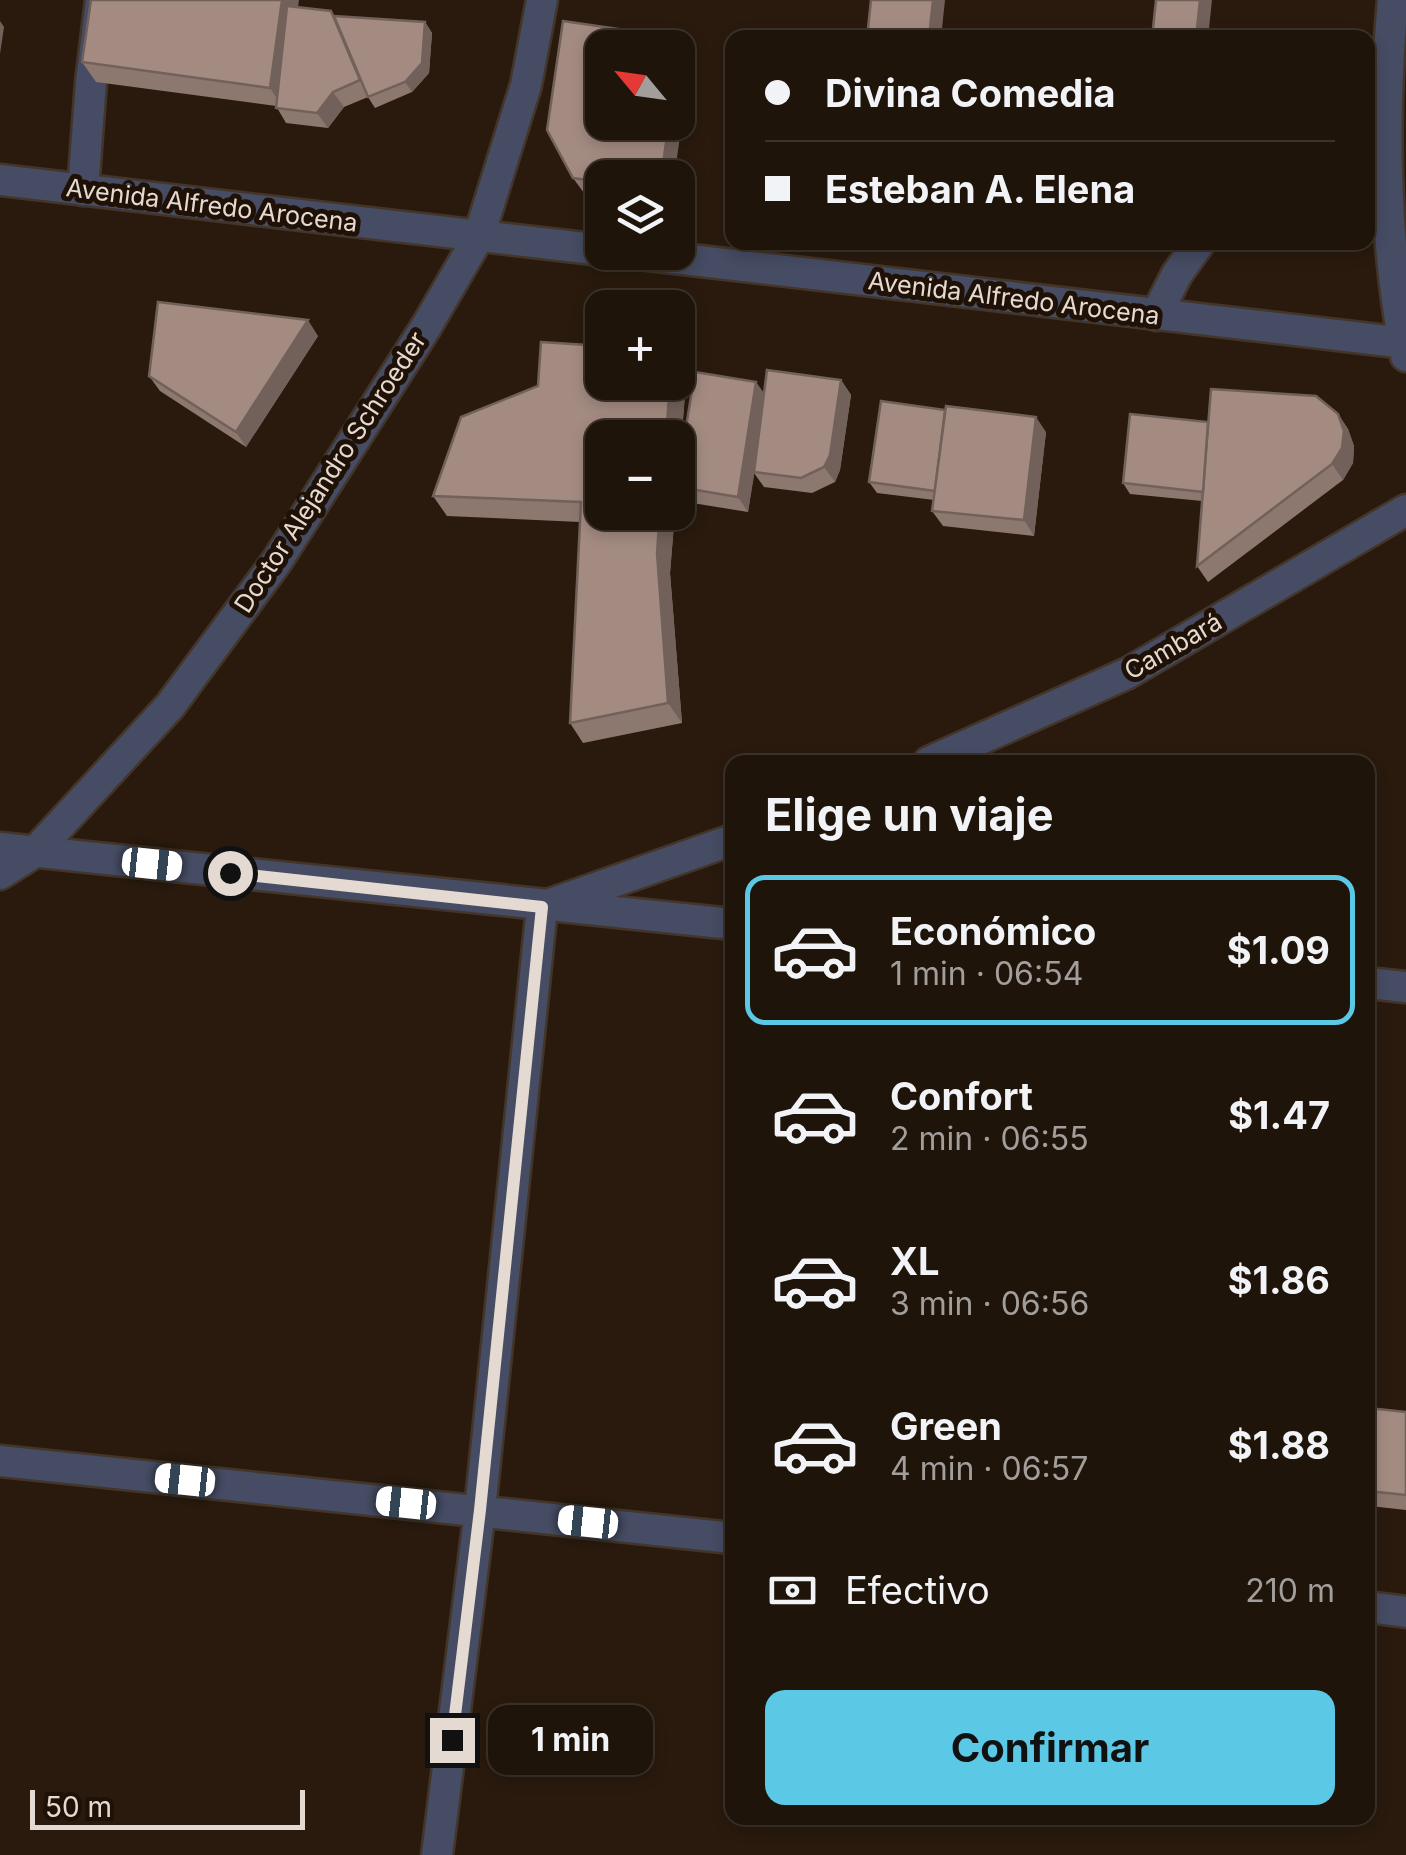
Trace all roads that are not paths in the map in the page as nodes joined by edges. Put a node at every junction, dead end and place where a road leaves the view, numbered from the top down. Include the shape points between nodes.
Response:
1 (101, 0) edge
2 (542, 0) edge
3 (1393, 0) edge
4 (0, 180) edge
5 (83, 190) junction
6 (1377, 198) edge
7 (479, 236) junction
8 (585, 248) edge
9 (1194, 250) edge
10 (695, 260) edge
11 (1156, 314) junction
12 (1405, 347) edge
13 (1406, 510) edge
14 (945, 755) edge
15 (725, 842) edge
16 (0, 848) edge
17 (35, 852) junction
18 (0, 874) edge
19 (542, 907) junction
20 (725, 923) edge
21 (1375, 984) edge
22 (1406, 986) edge
23 (0, 1461) edge
24 (480, 1510) junction
25 (725, 1537) edge
26 (1375, 1608) edge
27 (1406, 1612) edge
28 (437, 1855) edge

1 - 5 street
2 - 7 street, Doctor Alejandro Schroeder via 526,85
3 - 6 street
4 - 5 street, Avenida Alfredo Arocena
5 - 7 street, Avenida Alfredo Arocena
6 - 12 street
7 - 8 street, Avenida Alfredo Arocena
7 - 17 street, Doctor Alejandro Schroeder via 277,560 170,706
9 - 11 street
10 - 11 street, Avenida Alfredo Arocena
11 - 12 street, Avenida Alfredo Arocena
13 - 14 street, Cambará via 1128,673
15 - 19 street
16 - 17 street
17 - 18 street, Doctor Alejandro Schroeder
17 - 19 street
19 - 20 street
19 - 24 street
21 - 22 street
23 - 24 street
24 - 25 street
24 - 28 street
26 - 27 street

